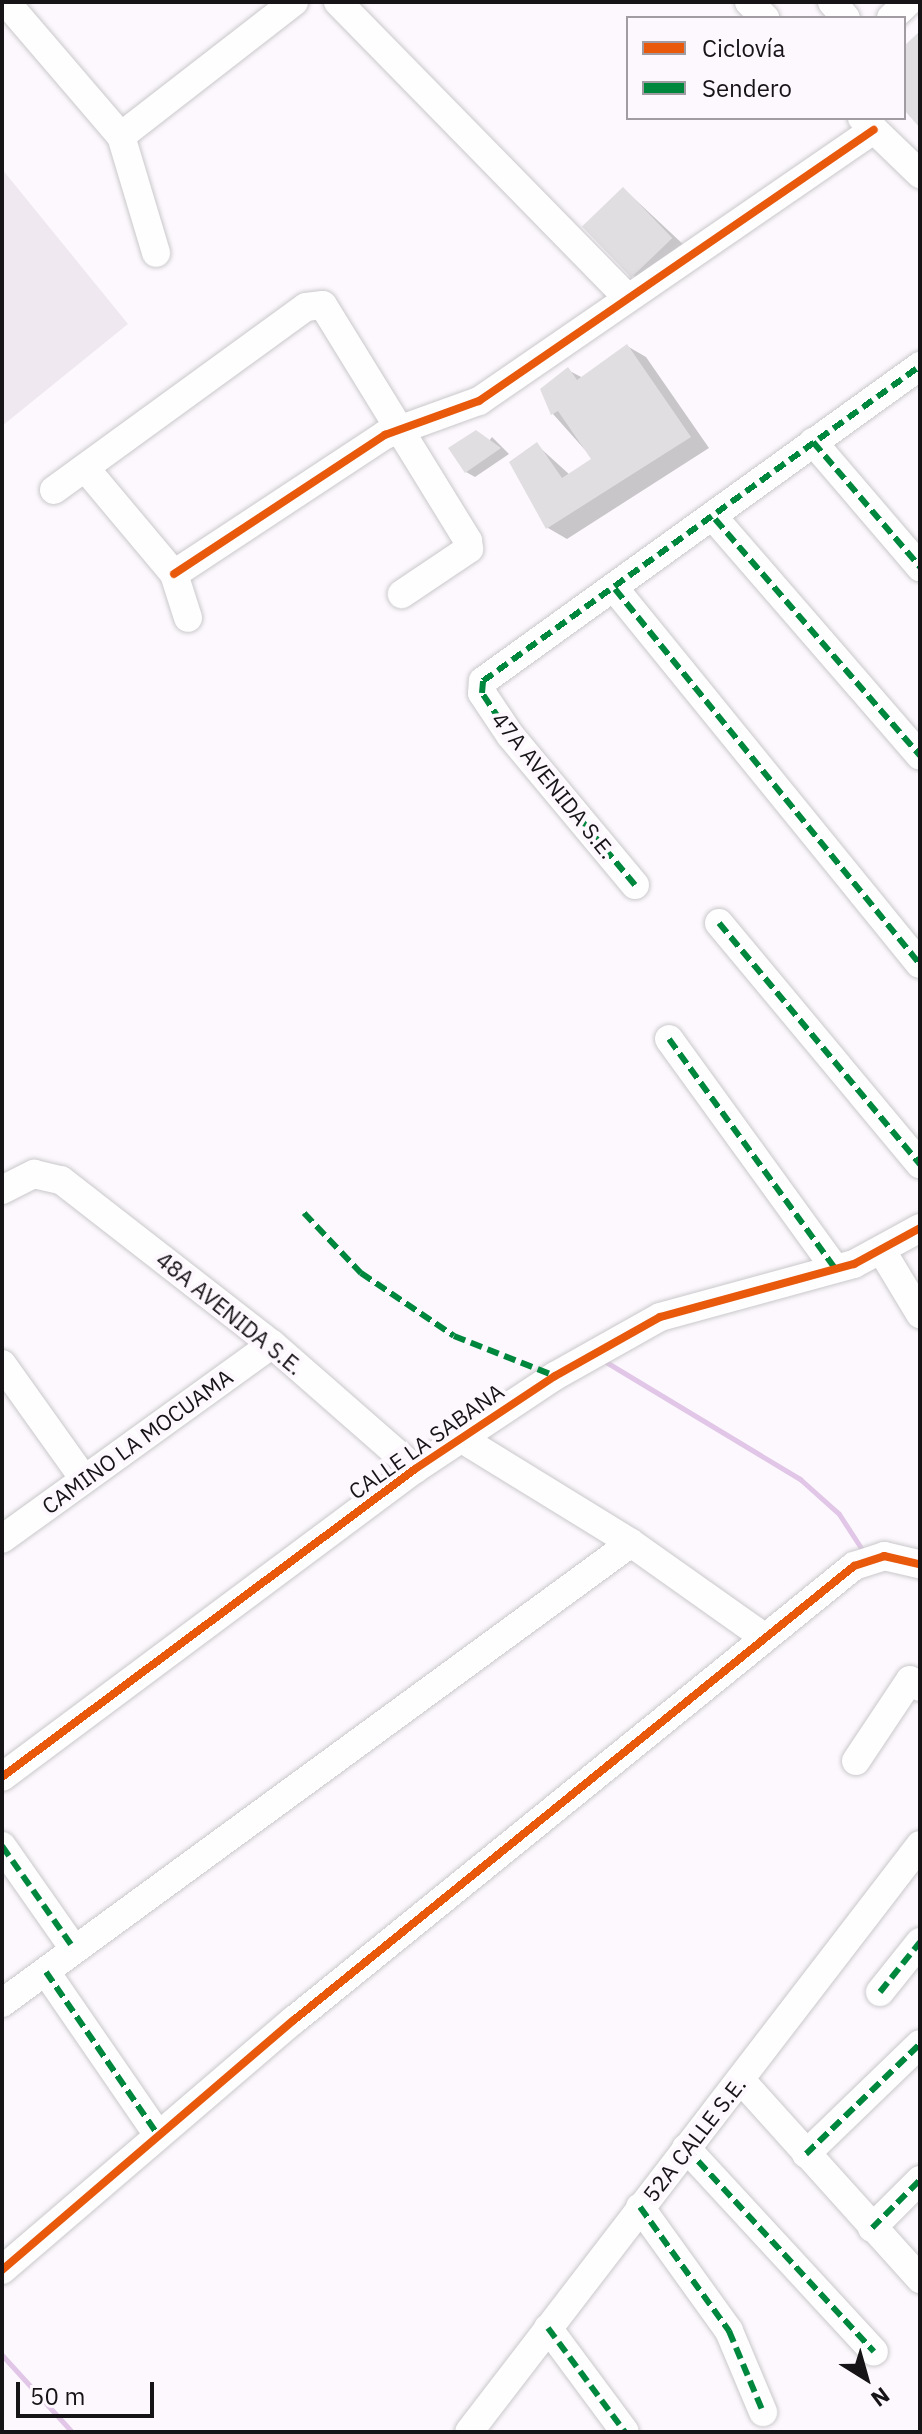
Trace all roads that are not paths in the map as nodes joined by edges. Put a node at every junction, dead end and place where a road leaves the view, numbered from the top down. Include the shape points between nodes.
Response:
1 (6, 2) edge
2 (294, 2) edge
3 (338, 2) edge
4 (908, 2) edge
5 (893, 16) edge
6 (868, 124) edge
7 (121, 136) junction
8 (920, 174) edge
9 (156, 253) dead end
10 (627, 297) junction
11 (918, 372) edge
12 (402, 427) junction
13 (813, 442) junction
14 (86, 469) junction
15 (54, 490) dead end
16 (715, 519) junction
17 (920, 567) edge
18 (174, 574) junction
19 (615, 589) junction
20 (402, 594) dead end
21 (188, 618) dead end
22 (920, 756) edge
23 (635, 885) dead end
24 (719, 923) dead end
25 (920, 964) edge
26 (669, 1039) dead end
27 (920, 1164) edge
28 (2, 1190) edge
29 (920, 1228) edge
30 (882, 1251) junction
31 (835, 1268) junction
32 (920, 1314) edge
33 (272, 1344) junction
34 (2, 1364) edge
35 (459, 1437) junction
36 (415, 1469) junction
37 (84, 1479) junction
38 (2, 1539) edge
39 (631, 1543) junction
40 (920, 1564) edge
41 (764, 1637) junction
42 (920, 1687) edge
43 (856, 1761) dead end
44 (2, 1777) edge
45 (920, 1845) edge
46 (2, 1846) edge
47 (920, 1942) edge
48 (74, 1949) junction
49 (46, 1972) junction
50 (880, 1992) dead end
51 (2, 2003) edge
52 (920, 2044) edge
53 (741, 2080) junction
54 (158, 2135) junction
55 (686, 2148) junction
56 (806, 2154) junction
57 (920, 2180) edge
58 (640, 2207) junction
59 (872, 2228) junction
60 (2, 2270) edge
61 (920, 2279) edge
62 (548, 2328) junction
63 (874, 2352) dead end
64 (763, 2412) dead end
65 (469, 2432) edge
66 (625, 2432) edge

1 - 7 street
2 - 7 street
3 - 10 street
4 - 5 street
6 - 8 street
6 - 10 street
7 - 9 street
10 - 12 street via 479,401
11 - 13 street
12 - 14 street via 334,313 306,307
12 - 18 street
12 - 20 street via 469,549
13 - 16 street
13 - 17 street
14 - 15 street
14 - 18 street
16 - 19 street
16 - 22 street
18 - 21 street
19 - 23 street, 47A AVENIDA S.E. via 483,681 482,693 510,735
19 - 25 street
24 - 27 street
26 - 31 street
28 - 33 street, 48A AVENIDA S.E. via 34,1174 61,1180
29 - 30 street, CALLE LA SABANA
30 - 31 street, CALLE LA SABANA
30 - 32 street
31 - 35 street, CALLE LA SABANA via 660,1317
33 - 36 street, 48A AVENIDA S.E.
33 - 37 street, CAMINO LA MOCUAMA
34 - 37 street
35 - 36 street, CALLE LA SABANA
35 - 39 street
36 - 44 street, CALLE LA SABANA
37 - 38 street, CAMINO LA MOCUAMA
39 - 41 street
39 - 48 street
40 - 41 street via 884,1556 854,1566
41 - 54 street
42 - 43 street via 910,1680
45 - 53 street, 52A CALLE S.E.
46 - 48 street
47 - 50 street
48 - 49 street
49 - 51 street
49 - 54 street
52 - 56 street
53 - 55 street, 52A CALLE S.E.
53 - 56 street
54 - 60 street
55 - 58 street, 52A CALLE S.E.
55 - 63 street
56 - 59 street
57 - 59 street
58 - 62 street, 52A CALLE S.E.
58 - 64 street via 729,2331
59 - 61 street
62 - 65 street, 52A CALLE S.E.
62 - 66 street

